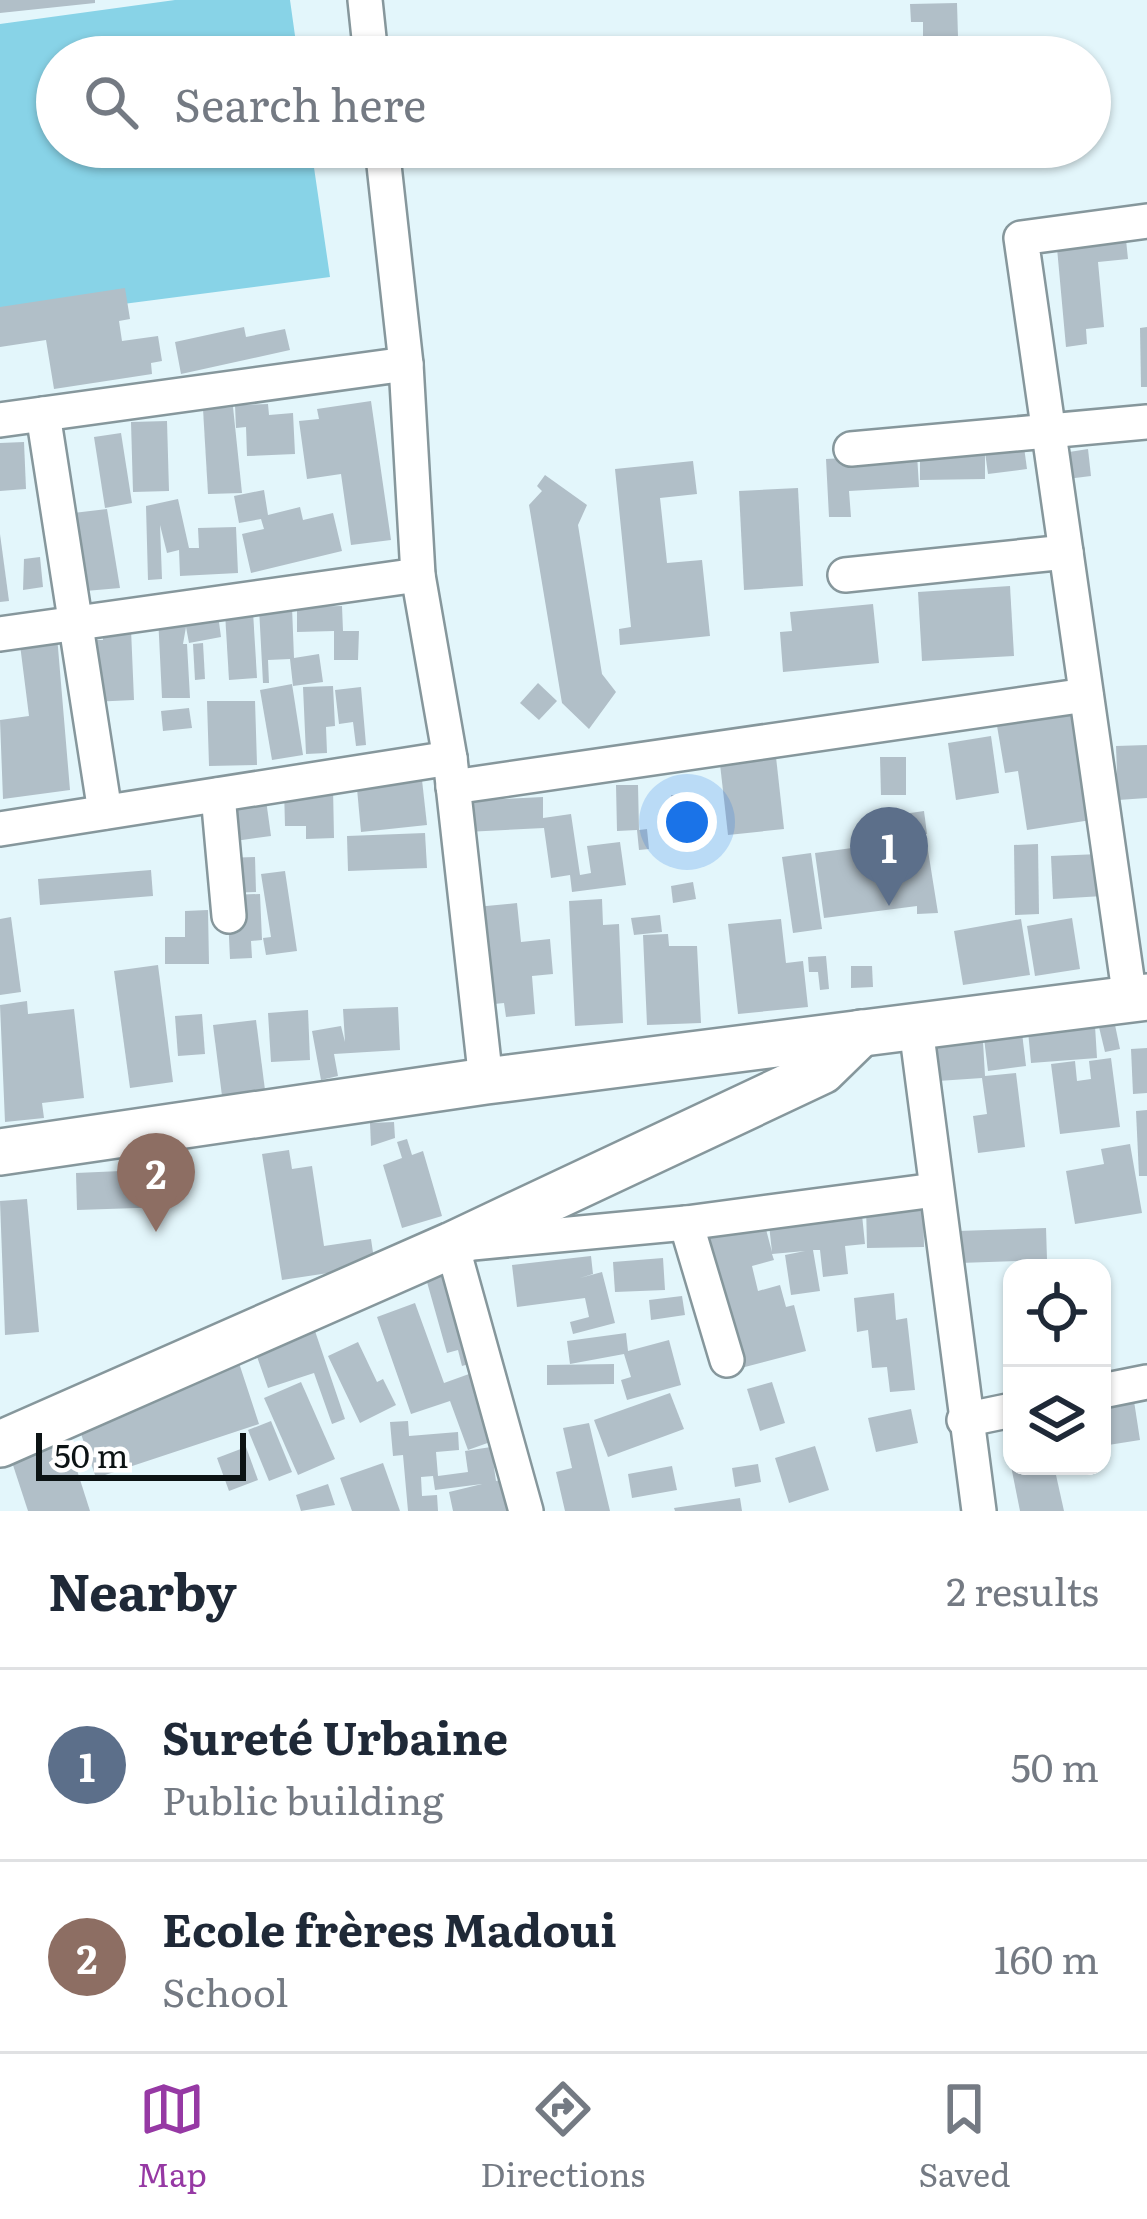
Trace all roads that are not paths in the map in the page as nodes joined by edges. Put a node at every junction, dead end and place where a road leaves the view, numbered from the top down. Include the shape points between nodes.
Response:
1 (365, 0) edge
2 (369, 36) edge
3 (384, 168) edge
4 (1147, 221) edge
5 (406, 364) junction
6 (43, 414) junction
7 (0, 420) edge
8 (1147, 422) edge
9 (1050, 433) junction
10 (851, 448) dead end
11 (1066, 552) junction
12 (418, 575) junction
13 (845, 575) dead end
14 (76, 623) junction
15 (0, 634) edge
16 (1086, 695) junction
17 (451, 773) junction
18 (218, 795) junction
19 (105, 812) junction
20 (0, 829) edge
21 (229, 916) dead end
22 (1138, 998) edge
23 (916, 1028) junction
24 (861, 1033) junction
25 (486, 1081) junction
26 (0, 1152) edge
27 (935, 1190) junction
28 (686, 1223) junction
29 (452, 1245) junction
30 (728, 1360) dead end
31 (1147, 1382) edge
32 (1111, 1389) edge
33 (1003, 1412) edge
34 (964, 1420) junction
35 (0, 1444) edge
36 (526, 1511) edge
37 (979, 1511) edge

1 - 2 street
3 - 5 street
4 - 9 street via 1022,238
5 - 6 street
5 - 12 street
6 - 7 street
6 - 14 street
8 - 9 street
9 - 10 street
9 - 11 street
11 - 13 street
11 - 16 street
12 - 14 street
12 - 17 street
14 - 15 street
14 - 19 street
16 - 17 street
16 - 22 street
17 - 18 street
17 - 25 street
18 - 19 street
18 - 21 street
19 - 20 street
22 - 23 main road
23 - 24 main road
23 - 27 street
24 - 25 main road
24 - 29 main road via 822,1071
25 - 26 main road
27 - 28 street
27 - 34 street
28 - 29 street
28 - 30 street
29 - 35 main road
29 - 36 street
31 - 32 street
33 - 34 street
34 - 37 street

